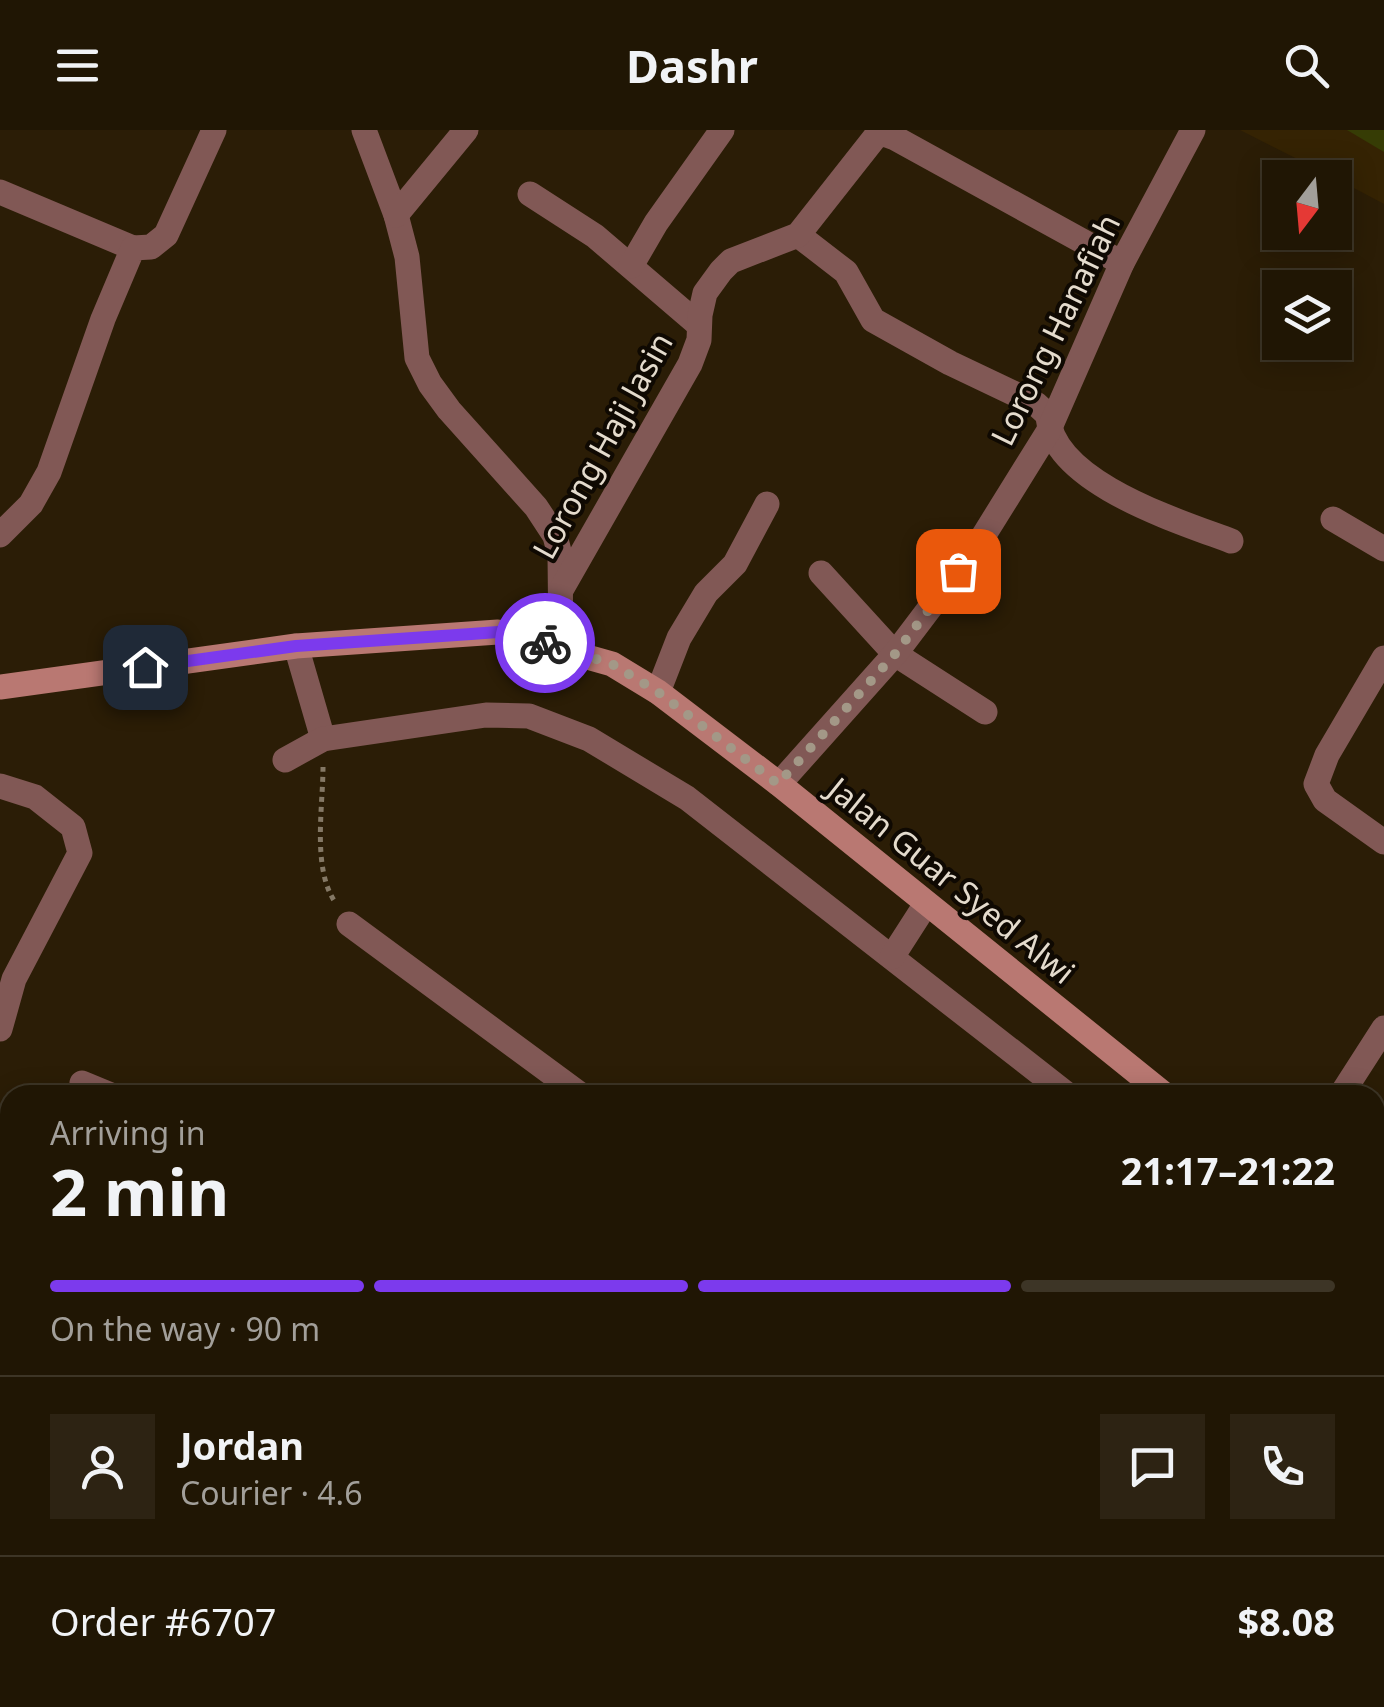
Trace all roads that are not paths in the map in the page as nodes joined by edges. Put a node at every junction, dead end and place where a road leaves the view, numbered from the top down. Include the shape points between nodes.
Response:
1 (214, 130) edge
2 (364, 130) edge
3 (466, 130) edge
4 (722, 130) edge
5 (1193, 130) edge
6 (0, 192) edge
7 (530, 194) dead end
8 (396, 215) junction
9 (798, 236) junction
10 (133, 248) junction
11 (1122, 263) junction
12 (631, 266) junction
13 (700, 324) junction
14 (1048, 432) junction
15 (767, 504) dead end
16 (1333, 519) dead end
17 (0, 535) edge
18 (1231, 541) dead end
19 (1384, 549) edge
20 (821, 573) dead end
21 (561, 590) junction
22 (296, 646) junction
23 (561, 647) junction
24 (895, 654) junction
25 (1384, 658) edge
26 (0, 687) edge
27 (658, 692) junction
28 (984, 712) dead end
29 (322, 738) junction
30 (285, 760) dead end
31 (778, 784) junction
32 (0, 786) edge
33 (1384, 842) edge
34 (926, 904) junction
35 (349, 924) road end
36 (892, 958) junction
37 (1384, 1028) edge
38 (0, 1029) edge
39 (82, 1083) dead end
40 (87, 1085) edge
41 (567, 1085) edge
42 (1055, 1085) edge
43 (1152, 1085) edge
44 (1347, 1085) edge

1 - 10 street via 166,235
2 - 8 street
3 - 8 street
4 - 12 street
5 - 11 street, Lorong Hanafiah
6 - 10 street
7 - 12 street
8 - 21 street via 417,358 449,410 556,536
9 - 11 street via 884,134
9 - 13 street, Lorong Haji Jasin via 731,260 705,293
9 - 14 street via 846,272 873,320 1036,404 1048,415
10 - 17 street via 49,472 32,504
11 - 14 street, Lorong Hanafiah
12 - 13 street
13 - 21 street, Lorong Haji Jasin via 690,364
14 - 18 street via 1078,467 1132,503
14 - 24 street, Lorong Hanafiah via 979,544
15 - 27 street via 735,564 678,638
16 - 19 street
20 - 24 street
21 - 23 street
22 - 23 street, Jalan Guar Syed Alwi via 498,632
22 - 26 street, Jalan Guar Syed Alwi
22 - 29 street
23 - 27 street, Jalan Guar Syed Alwi via 612,664
24 - 28 street
24 - 31 street, Lorong Hanafiah
25 - 33 street via 1316,784 1325,800
27 - 31 street, Jalan Guar Syed Alwi
29 - 30 street
29 - 36 street via 486,715 529,716 589,738 687,798
31 - 34 street, Jalan Guar Syed Alwi
32 - 38 street via 35,797 73,827 80,853 14,979
34 - 36 street
34 - 43 street, Jalan Guar Syed Alwi
35 - 41 street
36 - 42 street
37 - 44 street
39 - 40 street

